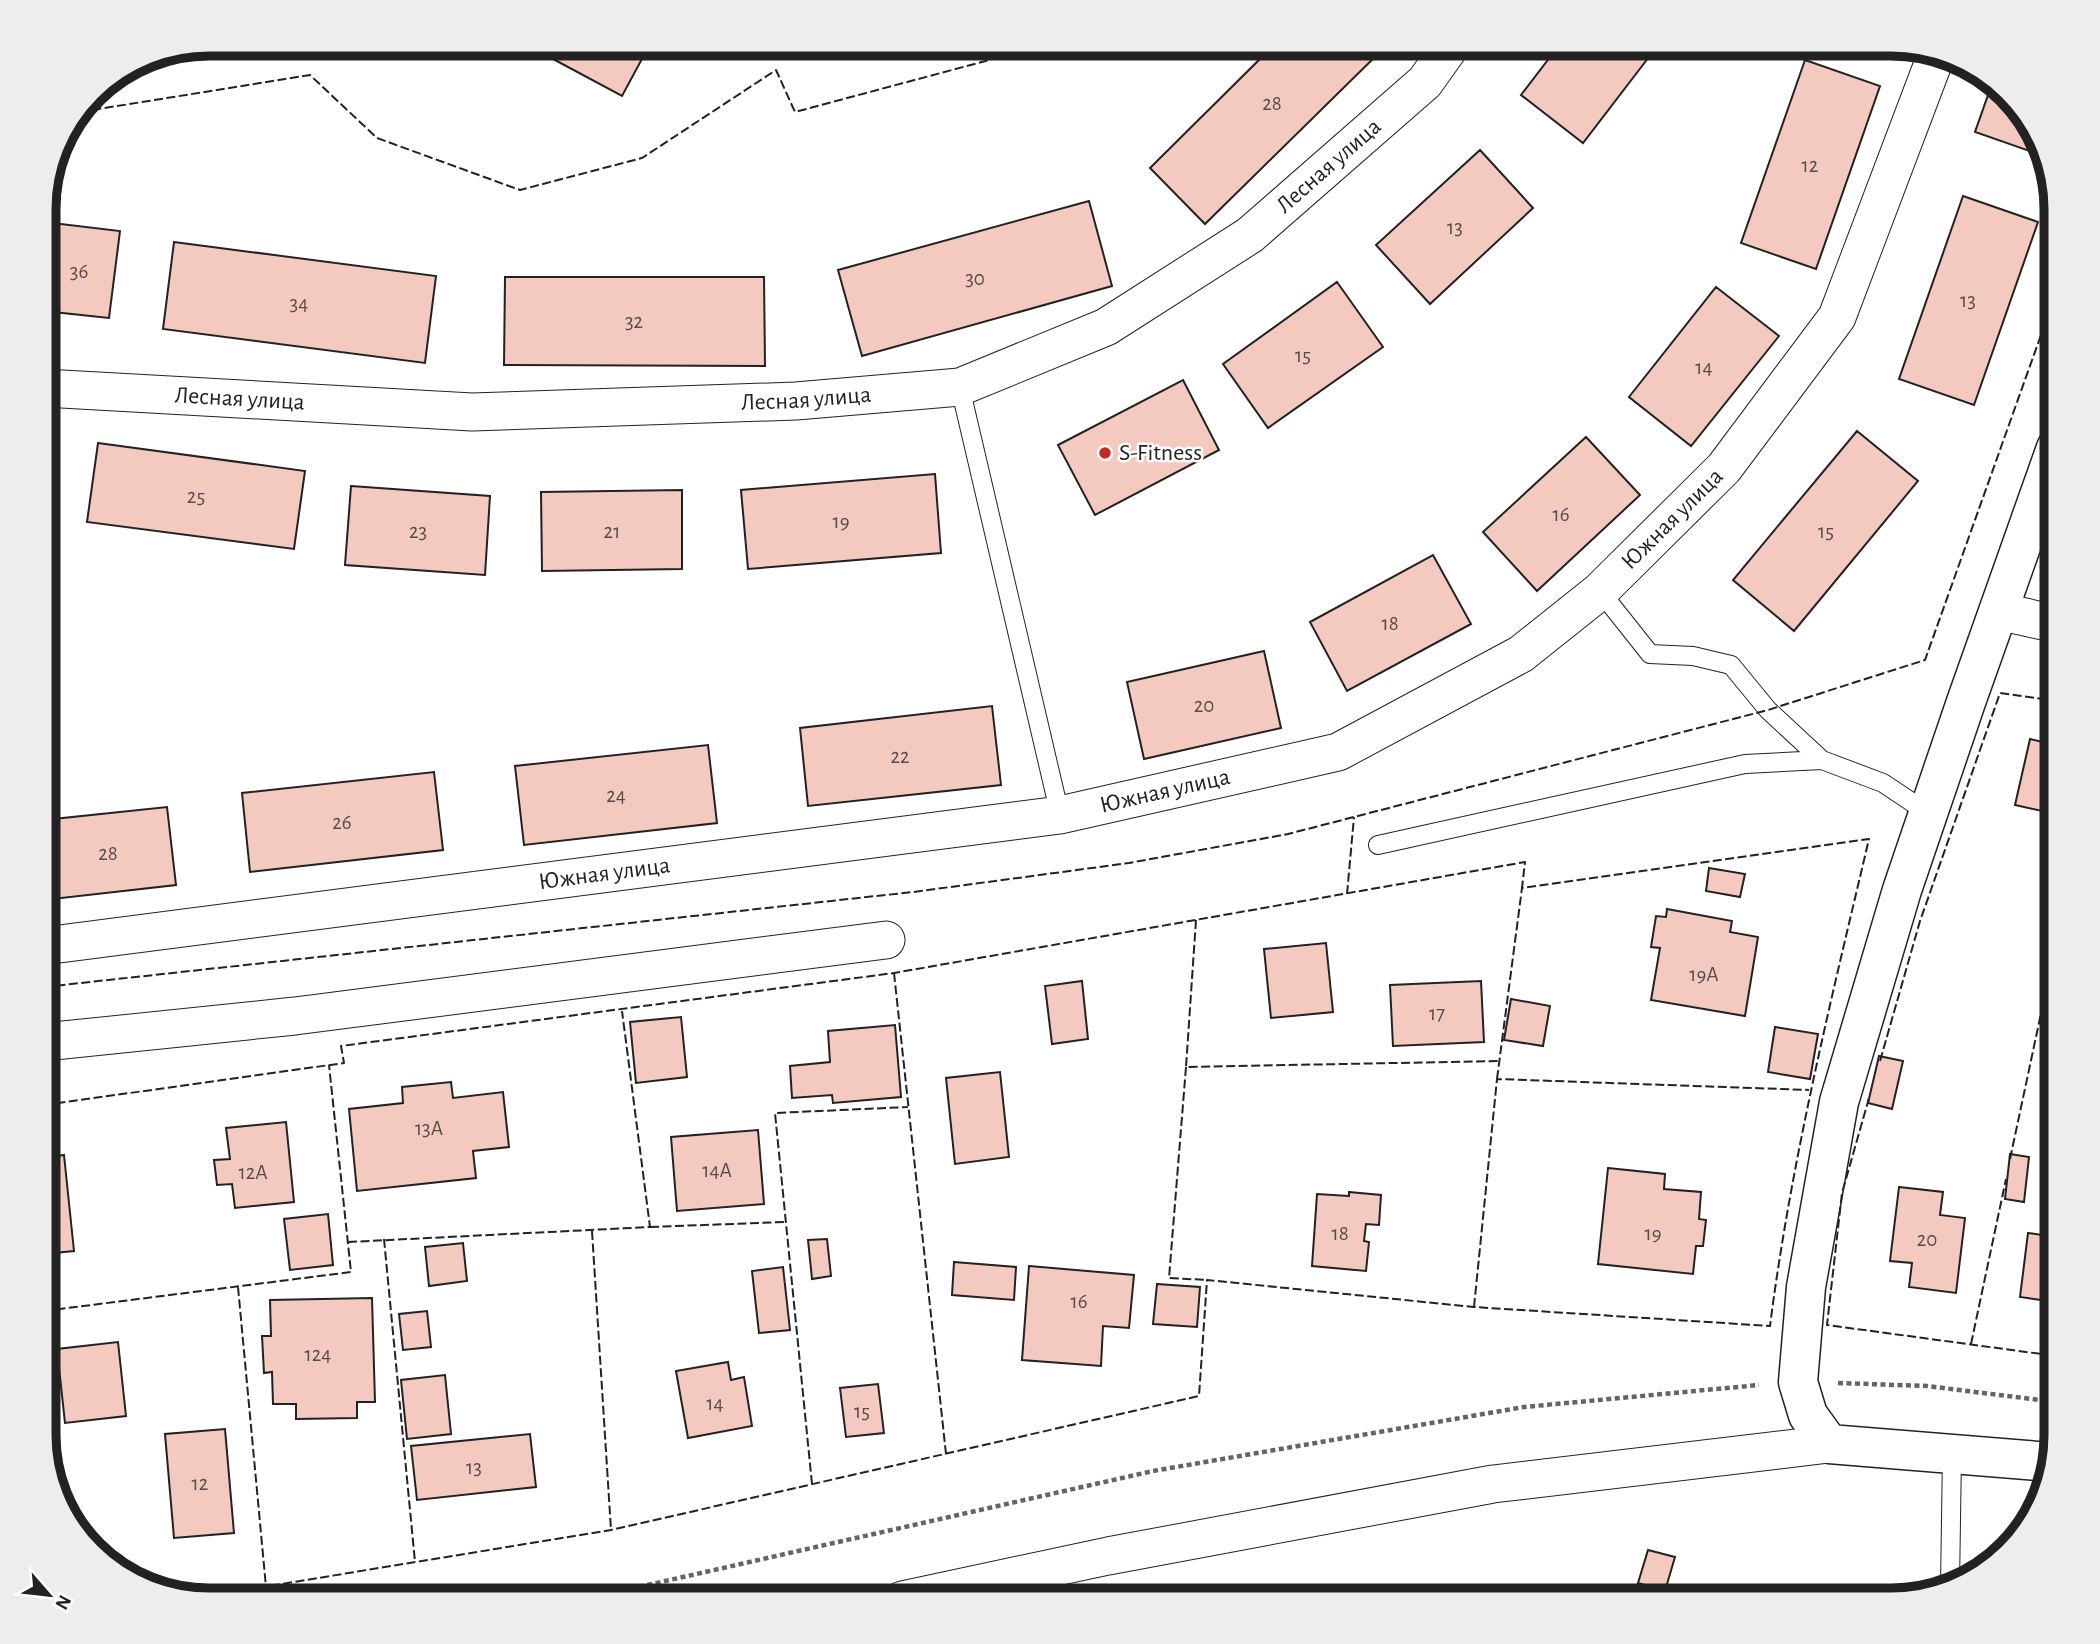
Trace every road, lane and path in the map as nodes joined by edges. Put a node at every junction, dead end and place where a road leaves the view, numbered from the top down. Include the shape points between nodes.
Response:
1 (1443, 56) edge
2 (1934, 62) edge
3 (960, 387) junction
4 (56, 389) edge
5 (2044, 482) edge
6 (1600, 592) junction
7 (1998, 611) junction
8 (2044, 621) edge
9 (1822, 760) junction
10 (1928, 813) junction
11 (1060, 815) junction
12 (1378, 845) dead end
13 (886, 940) dead end
14 (56, 944) edge
15 (56, 1041) edge
16 (1798, 1382) junction
17 (2044, 1401) edge
18 (1829, 1444) junction
19 (1952, 1454) junction
20 (2042, 1461) edge
21 (1950, 1576) edge
22 (634, 1588) edge
23 (958, 1588) edge

1 - 3 street, Лесная улица via 1425,82 1250,235 1107,327
2 - 6 street, Южная улица via 1837,317 1724,468
3 - 4 street, Лесная улица via 796,401 472,412
3 - 11 lane
5 - 7 street
6 - 9 lane via 1650,654 1693,656 1731,665 1768,710
6 - 11 street, Южная улица via 1521,654 1338,752
7 - 8 street
7 - 10 street
9 - 10 lane via 1882,783
9 - 12 lane via 1745,764
10 - 16 street via 1839,1102 1806,1287
11 - 14 street, Южная улица
13 - 15 street via 295,1016
16 - 17 path via 1927,1386
16 - 18 street via 1808,1415
16 - 22 path via 1524,1407 1167,1468
18 - 19 street
18 - 23 street via 1493,1484
19 - 20 street
19 - 21 lane

